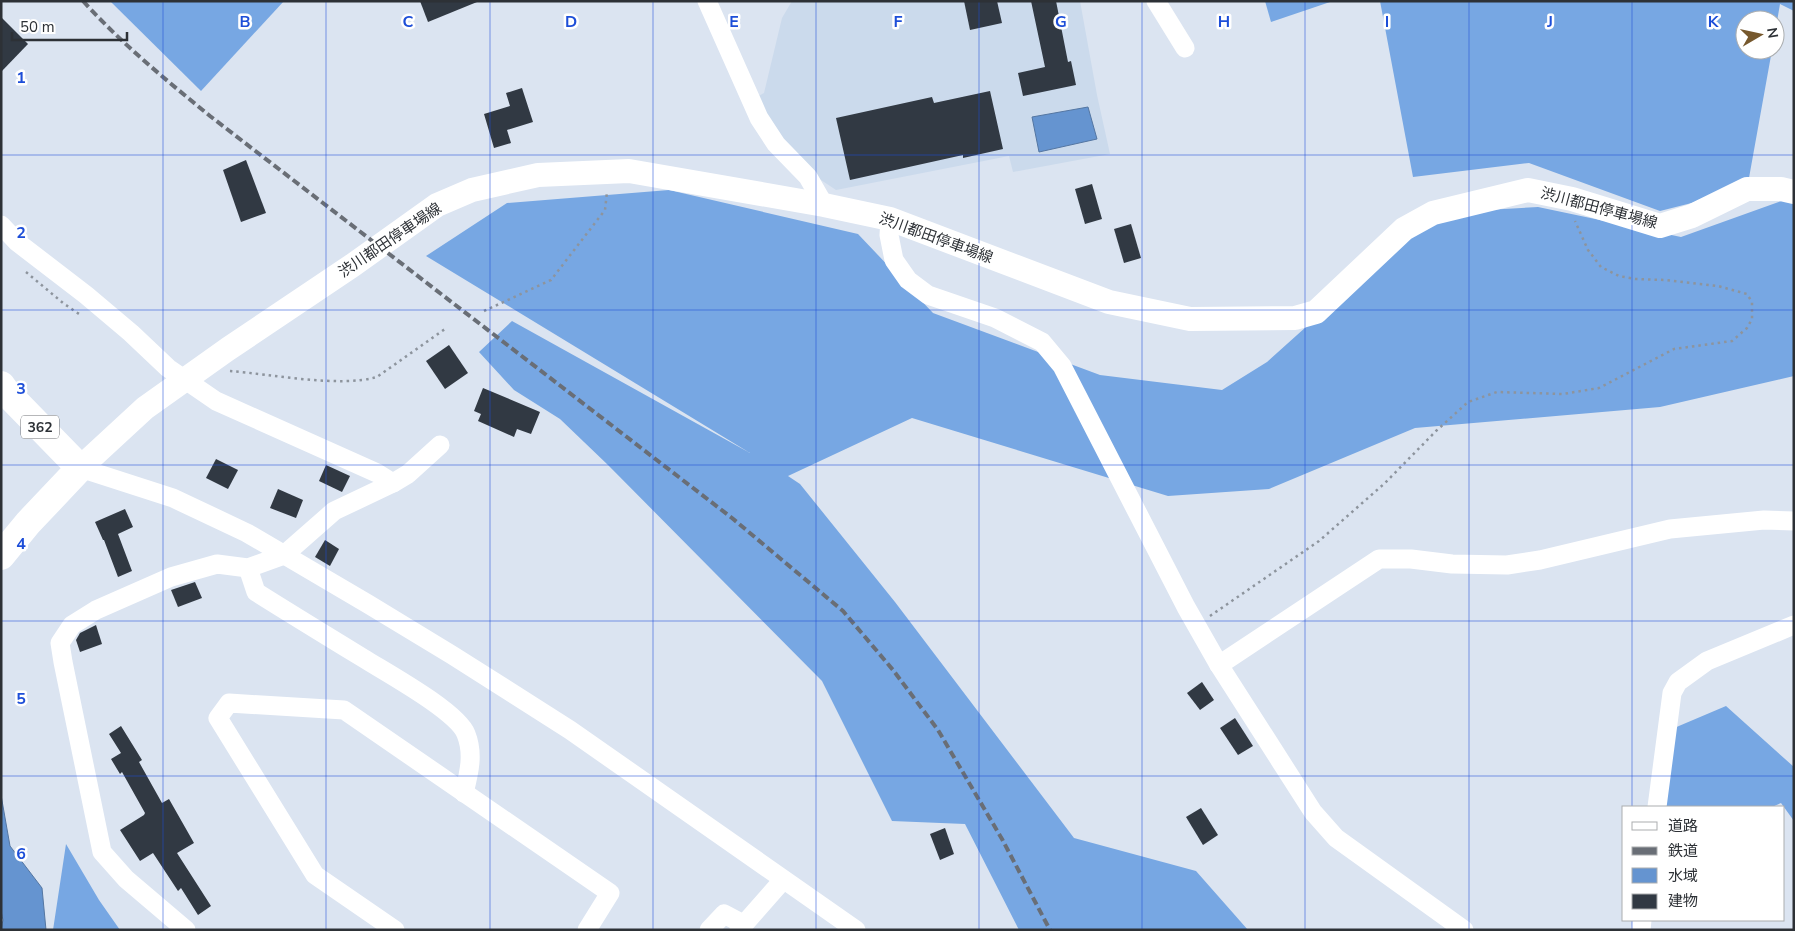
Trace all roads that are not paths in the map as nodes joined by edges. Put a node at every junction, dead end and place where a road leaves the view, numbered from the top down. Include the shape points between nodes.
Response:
1 (708, 1) edge
2 (1156, 1) edge
3 (1185, 48) dead end
4 (1794, 192) edge
5 (824, 205) junction
6 (890, 219) junction
7 (1, 225) edge
8 (1, 385) edge
9 (440, 445) dead end
10 (80, 468) junction
11 (393, 483) junction
12 (1794, 521) edge
13 (284, 555) junction
14 (1, 556) edge
15 (248, 568) junction
16 (1794, 625) edge
17 (1219, 665) junction
18 (464, 793) junction
19 (1657, 806) edge
20 (783, 880) junction
21 (741, 927) edge
22 (186, 930) edge
23 (395, 930) edge
24 (587, 930) edge
25 (709, 930) edge
26 (856, 930) edge
27 (1464, 930) edge

1 - 5 street via 759,118 776,144 808,176
2 - 3 street
4 - 6 main road, 渋川都田停車場線 via 1747,189 1692,216 1660,226 1572,199 1528,190 1433,213 1404,229 1316,312 1295,318 1190,319 1108,302
5 - 6 main road, 渋川都田停車場線
5 - 10 main road, 渋川都田停車場線 via 629,170 538,175 472,190 437,205 227,360 144,408
6 - 17 street via 889,235 894,260 908,280 928,295 995,318 1042,342 1062,366
7 - 11 street via 17,242 131,333 168,368 216,401
8 - 10 highway, 362
9 - 11 street
10 - 13 street via 173,498 247,533
10 - 14 highway
11 - 13 street via 334,511
12 - 17 street via 1764,520 1670,529 1540,560 1507,564 1378,559
13 - 15 street
13 - 20 street via 452,654 570,730
15 - 18 street via 256,592 448,713 465,732 471,754
15 - 22 street via 217,564 171,576 96,610 72,625 60,644 102,852 126,879
16 - 19 street via 1707,662 1678,682 1672,693
17 - 27 street via 1313,812 1336,838
18 - 23 street via 344,710 229,703 218,718 315,875
18 - 24 street via 610,894
20 - 21 street
20 - 26 street
21 - 25 street via 724,914

